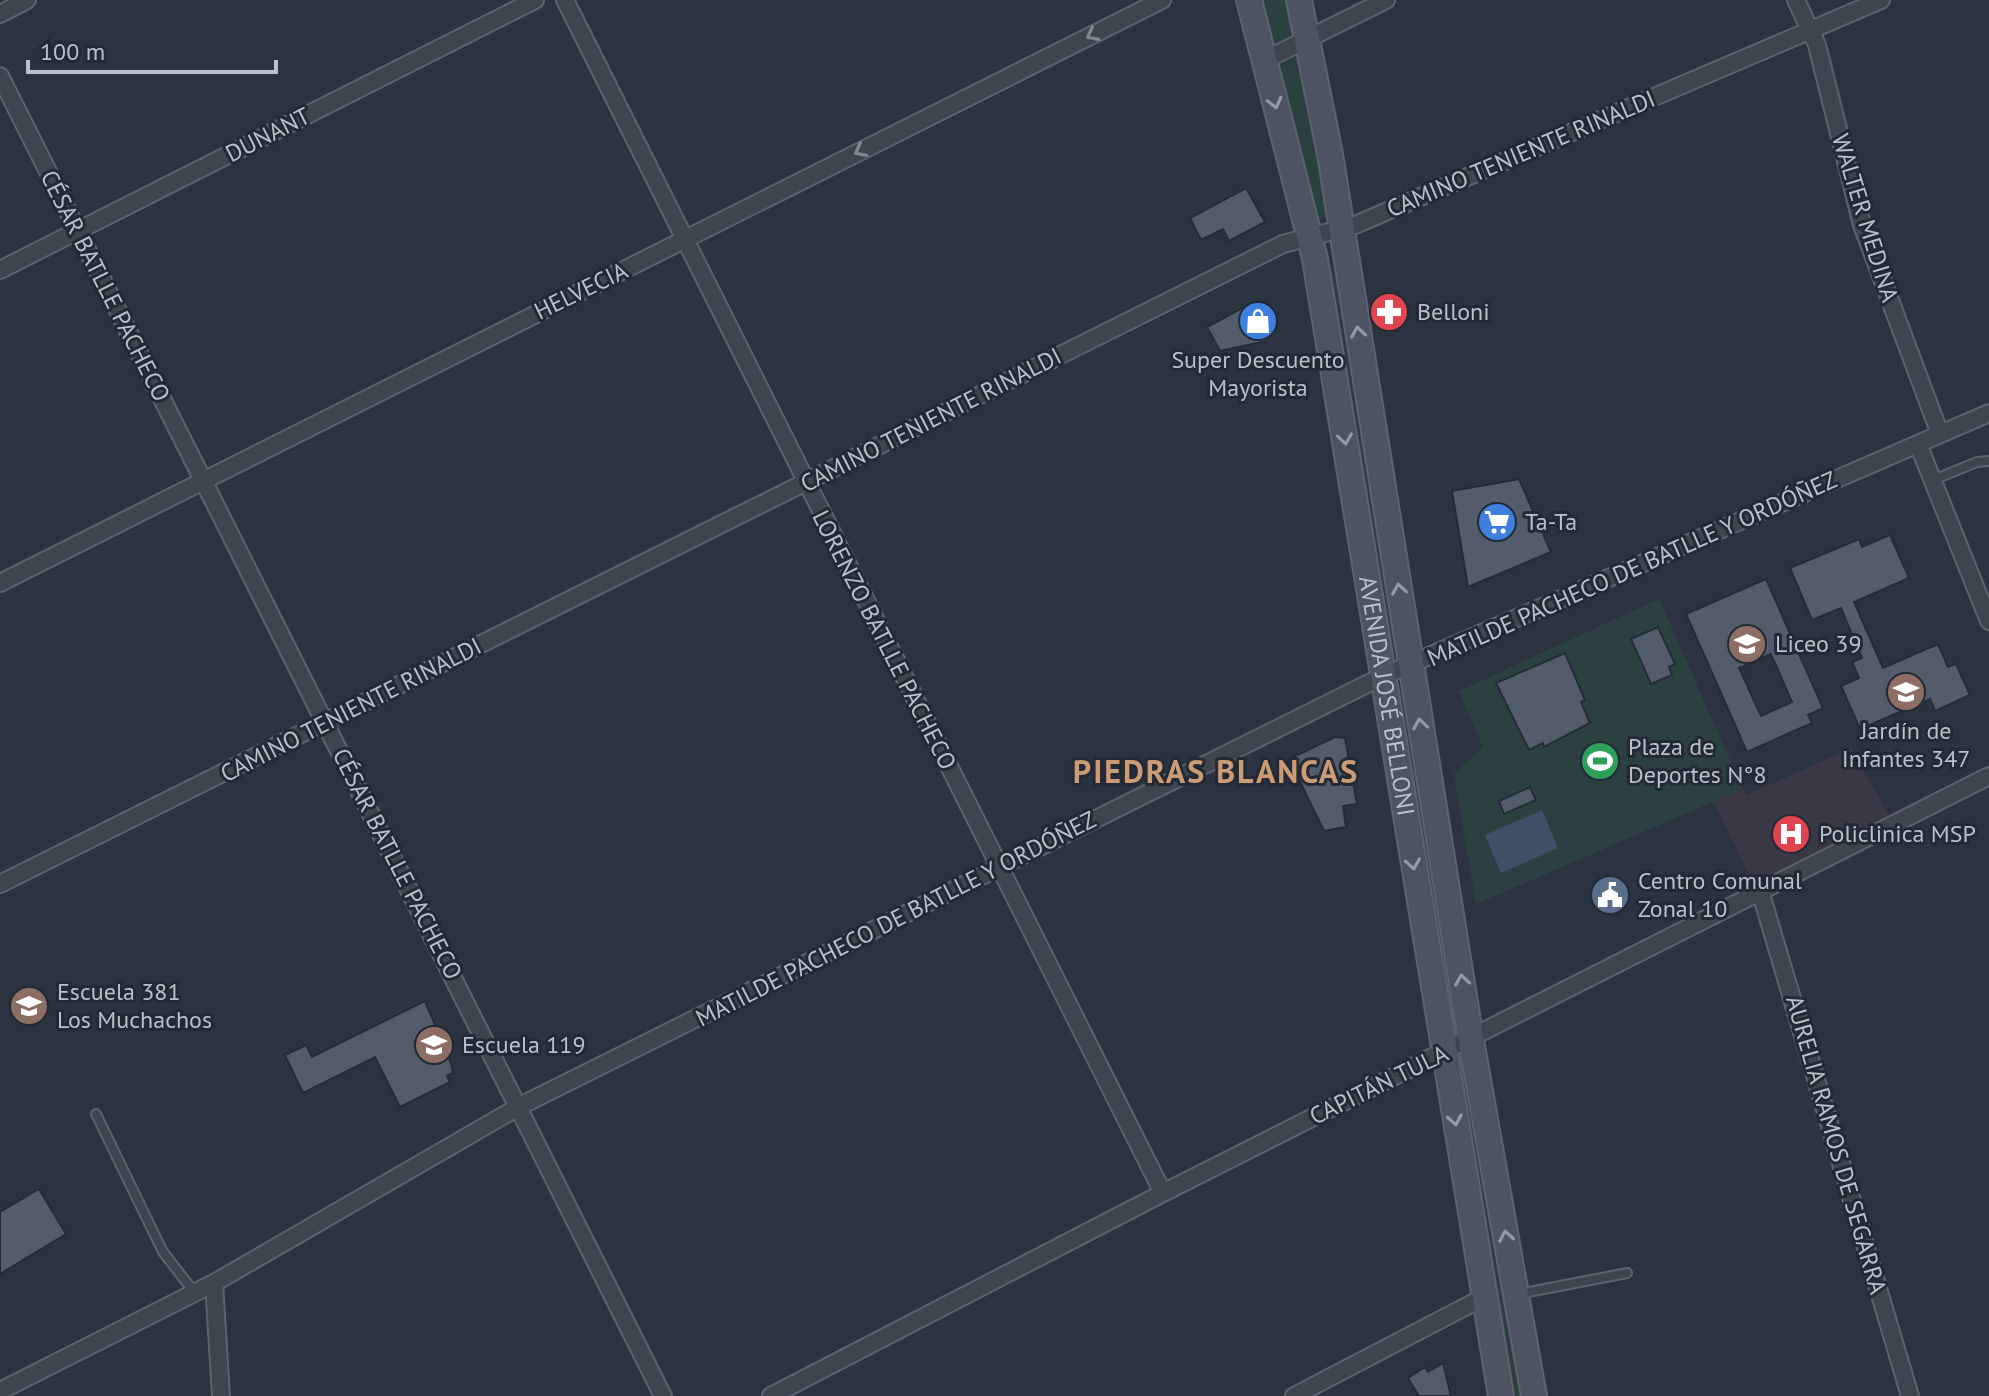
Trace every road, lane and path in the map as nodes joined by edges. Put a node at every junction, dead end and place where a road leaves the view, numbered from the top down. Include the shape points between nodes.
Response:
1 (27, 0) edge
2 (535, 0) edge
3 (565, 0) edge
4 (1162, 0) edge
5 (1249, 0) edge
6 (1299, 0) edge
7 (1386, 0) edge
8 (1796, 0) edge
9 (1881, 0) edge
10 (0, 14) edge
11 (1811, 31) junction
12 (1307, 40) junction
13 (1265, 60) junction
14 (0, 76) edge
15 (1342, 229) junction
16 (77, 232) junction
17 (1309, 235) junction
18 (682, 240) junction
19 (0, 270) edge
20 (1989, 413) edge
21 (1940, 434) junction
22 (1918, 444) junction
23 (1989, 461) edge
24 (202, 479) junction
25 (1933, 480) junction
26 (805, 483) junction
27 (0, 583) edge
28 (1989, 621) edge
29 (1411, 666) junction
30 (1383, 676) junction
31 (325, 723) junction
32 (1989, 776) edge
33 (999, 868) junction
34 (0, 884) edge
35 (1761, 894) junction
36 (1471, 1040) junction
37 (1444, 1053) junction
38 (520, 1106) junction
39 (96, 1114) dead end
40 (1163, 1193) junction
41 (1627, 1273) dead end
42 (214, 1283) junction
43 (194, 1292) junction
44 (1516, 1294) junction
45 (1486, 1296) junction
46 (0, 1391) edge
47 (216, 1394) edge
48 (663, 1396) edge
49 (771, 1396) edge
50 (1294, 1396) edge
51 (1501, 1396) edge
52 (1534, 1396) edge
53 (1910, 1396) edge

1 - 10 street
2 - 16 street, DUNANT
3 - 18 street, LORENZO BATLLE PACHECO
4 -> 18 street, HELVECIA
5 - 13 main road, AVENIDA JOSÉ BELLONI
6 - 12 main road, AVENIDA JOSÉ BELLONI
7 - 12 street
8 - 11 street, WALTER MEDINA
9 - 11 street, CAMINO TENIENTE RINALDI
11 - 15 street, CAMINO TENIENTE RINALDI
11 - 21 street, WALTER MEDINA via 1862,225
12 - 13 street
12 - 15 main road, AVENIDA JOSÉ BELLONI
13 -> 17 main road, AVENIDA JOSÉ BELLONI
14 - 16 street, CÉSAR BATLLE PACHECO
15 - 17 street, CAMINO TENIENTE RINALDI
29 -> 15 main road, AVENIDA JOSÉ BELLONI
16 - 19 street, DUNANT
16 - 24 street, CÉSAR BATLLE PACHECO
17 - 26 street, CAMINO TENIENTE RINALDI
17 -> 30 main road, AVENIDA JOSÉ BELLONI
18 - 24 street, HELVECIA
18 - 26 street, LORENZO BATLLE PACHECO
20 - 21 street, MATILDE PACHECO DE BATLLE Y ORDÓÑEZ
21 - 22 street, MATILDE PACHECO DE BATLLE Y ORDÓÑEZ
22 - 25 street
22 - 29 street, MATILDE PACHECO DE BATLLE Y ORDÓÑEZ
23 - 25 lane
24 - 27 street, HELVECIA
24 - 31 street, CÉSAR BATLLE PACHECO
25 - 28 street
26 - 31 street, CAMINO TENIENTE RINALDI
26 - 33 street, LORENZO BATLLE PACHECO
29 - 30 street, MATILDE PACHECO DE BATLLE Y ORDÓÑEZ
36 -> 29 main road, AVENIDA JOSÉ BELLONI
30 - 33 street, MATILDE PACHECO DE BATLLE Y ORDÓÑEZ
30 -> 37 main road, AVENIDA JOSÉ BELLONI
31 - 34 street, CAMINO TENIENTE RINALDI
31 - 38 street, CÉSAR BATLLE PACHECO
32 - 35 street, CAPITÁN TULA
33 - 38 street, MATILDE PACHECO DE BATLLE Y ORDÓÑEZ
33 - 40 street, LORENZO BATLLE PACHECO
35 - 36 street, CAPITÁN TULA
35 - 53 street, AURELIA RAMOS DE SEGARRA
36 - 37 street, CAPITÁN TULA
44 -> 36 main road, AVENIDA JOSÉ BELLONI
37 - 40 street, CAPITÁN TULA
37 -> 45 main road, AVENIDA JOSÉ BELLONI
38 - 42 street, MATILDE PACHECO DE BATLLE Y ORDÓÑEZ
38 - 48 street, CÉSAR BATLLE PACHECO
39 - 43 lane via 163,1252
40 - 49 street, CAPITÁN TULA
41 - 44 lane
42 - 43 street, MATILDE PACHECO DE BATLLE Y ORDÓÑEZ
42 - 47 street
43 - 46 street, MATILDE PACHECO DE BATLLE Y ORDÓÑEZ
44 - 52 main road, AVENIDA JOSÉ BELLONI
45 - 50 street
45 - 51 main road, AVENIDA JOSÉ BELLONI

